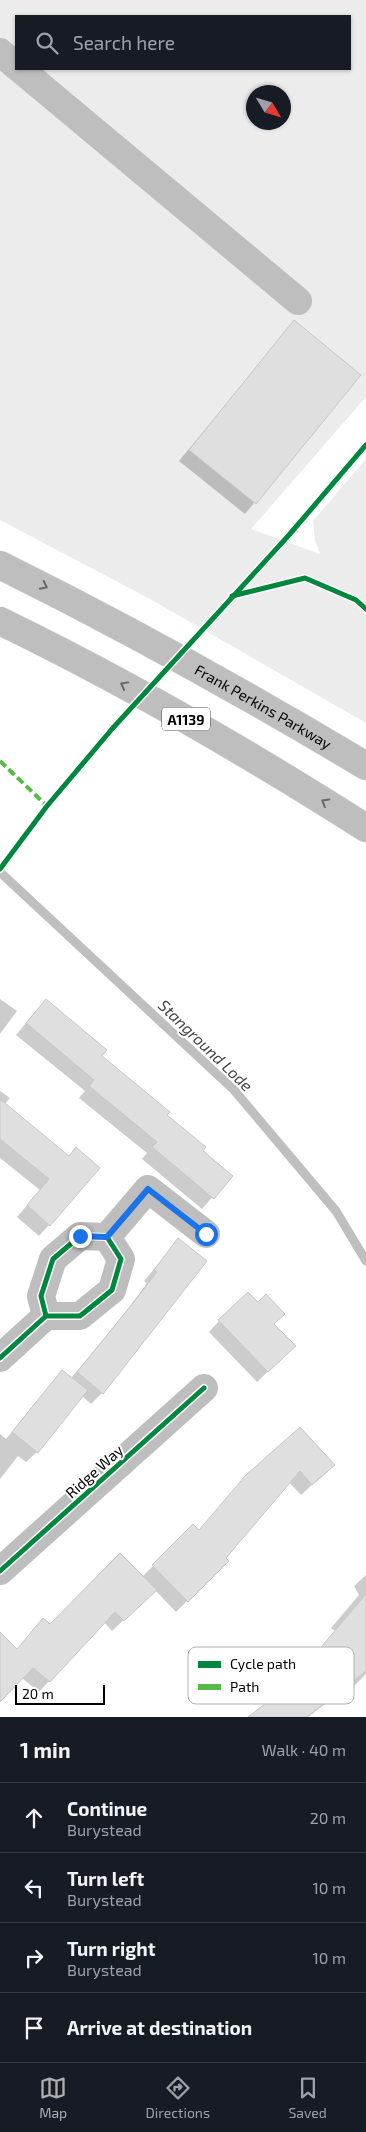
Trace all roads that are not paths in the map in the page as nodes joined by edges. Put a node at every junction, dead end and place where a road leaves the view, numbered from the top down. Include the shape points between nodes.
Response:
1 (0, 52) edge
2 (15, 65) edge
3 (21, 70) edge
4 (298, 300) dead end
5 (0, 564) edge
6 (0, 621) edge
7 (366, 766) edge
8 (366, 828) edge
9 (206, 1234) dead end
10 (107, 1237) junction
11 (46, 1316) junction
12 (0, 1358) edge
13 (204, 1388) dead end
14 (0, 1571) edge

1 - 2 main road
3 - 4 main road
5 -> 7 main road, Frank Perkins Parkway via 240,690
8 -> 6 main road, A1139 via 219,737
9 - 10 main road via 148,1189
10 - 11 main road via 80,1236 53,1259 41,1296
10 - 11 main road via 121,1259 112,1290 80,1316
11 - 12 main road
13 - 14 main road, Ridge Way

